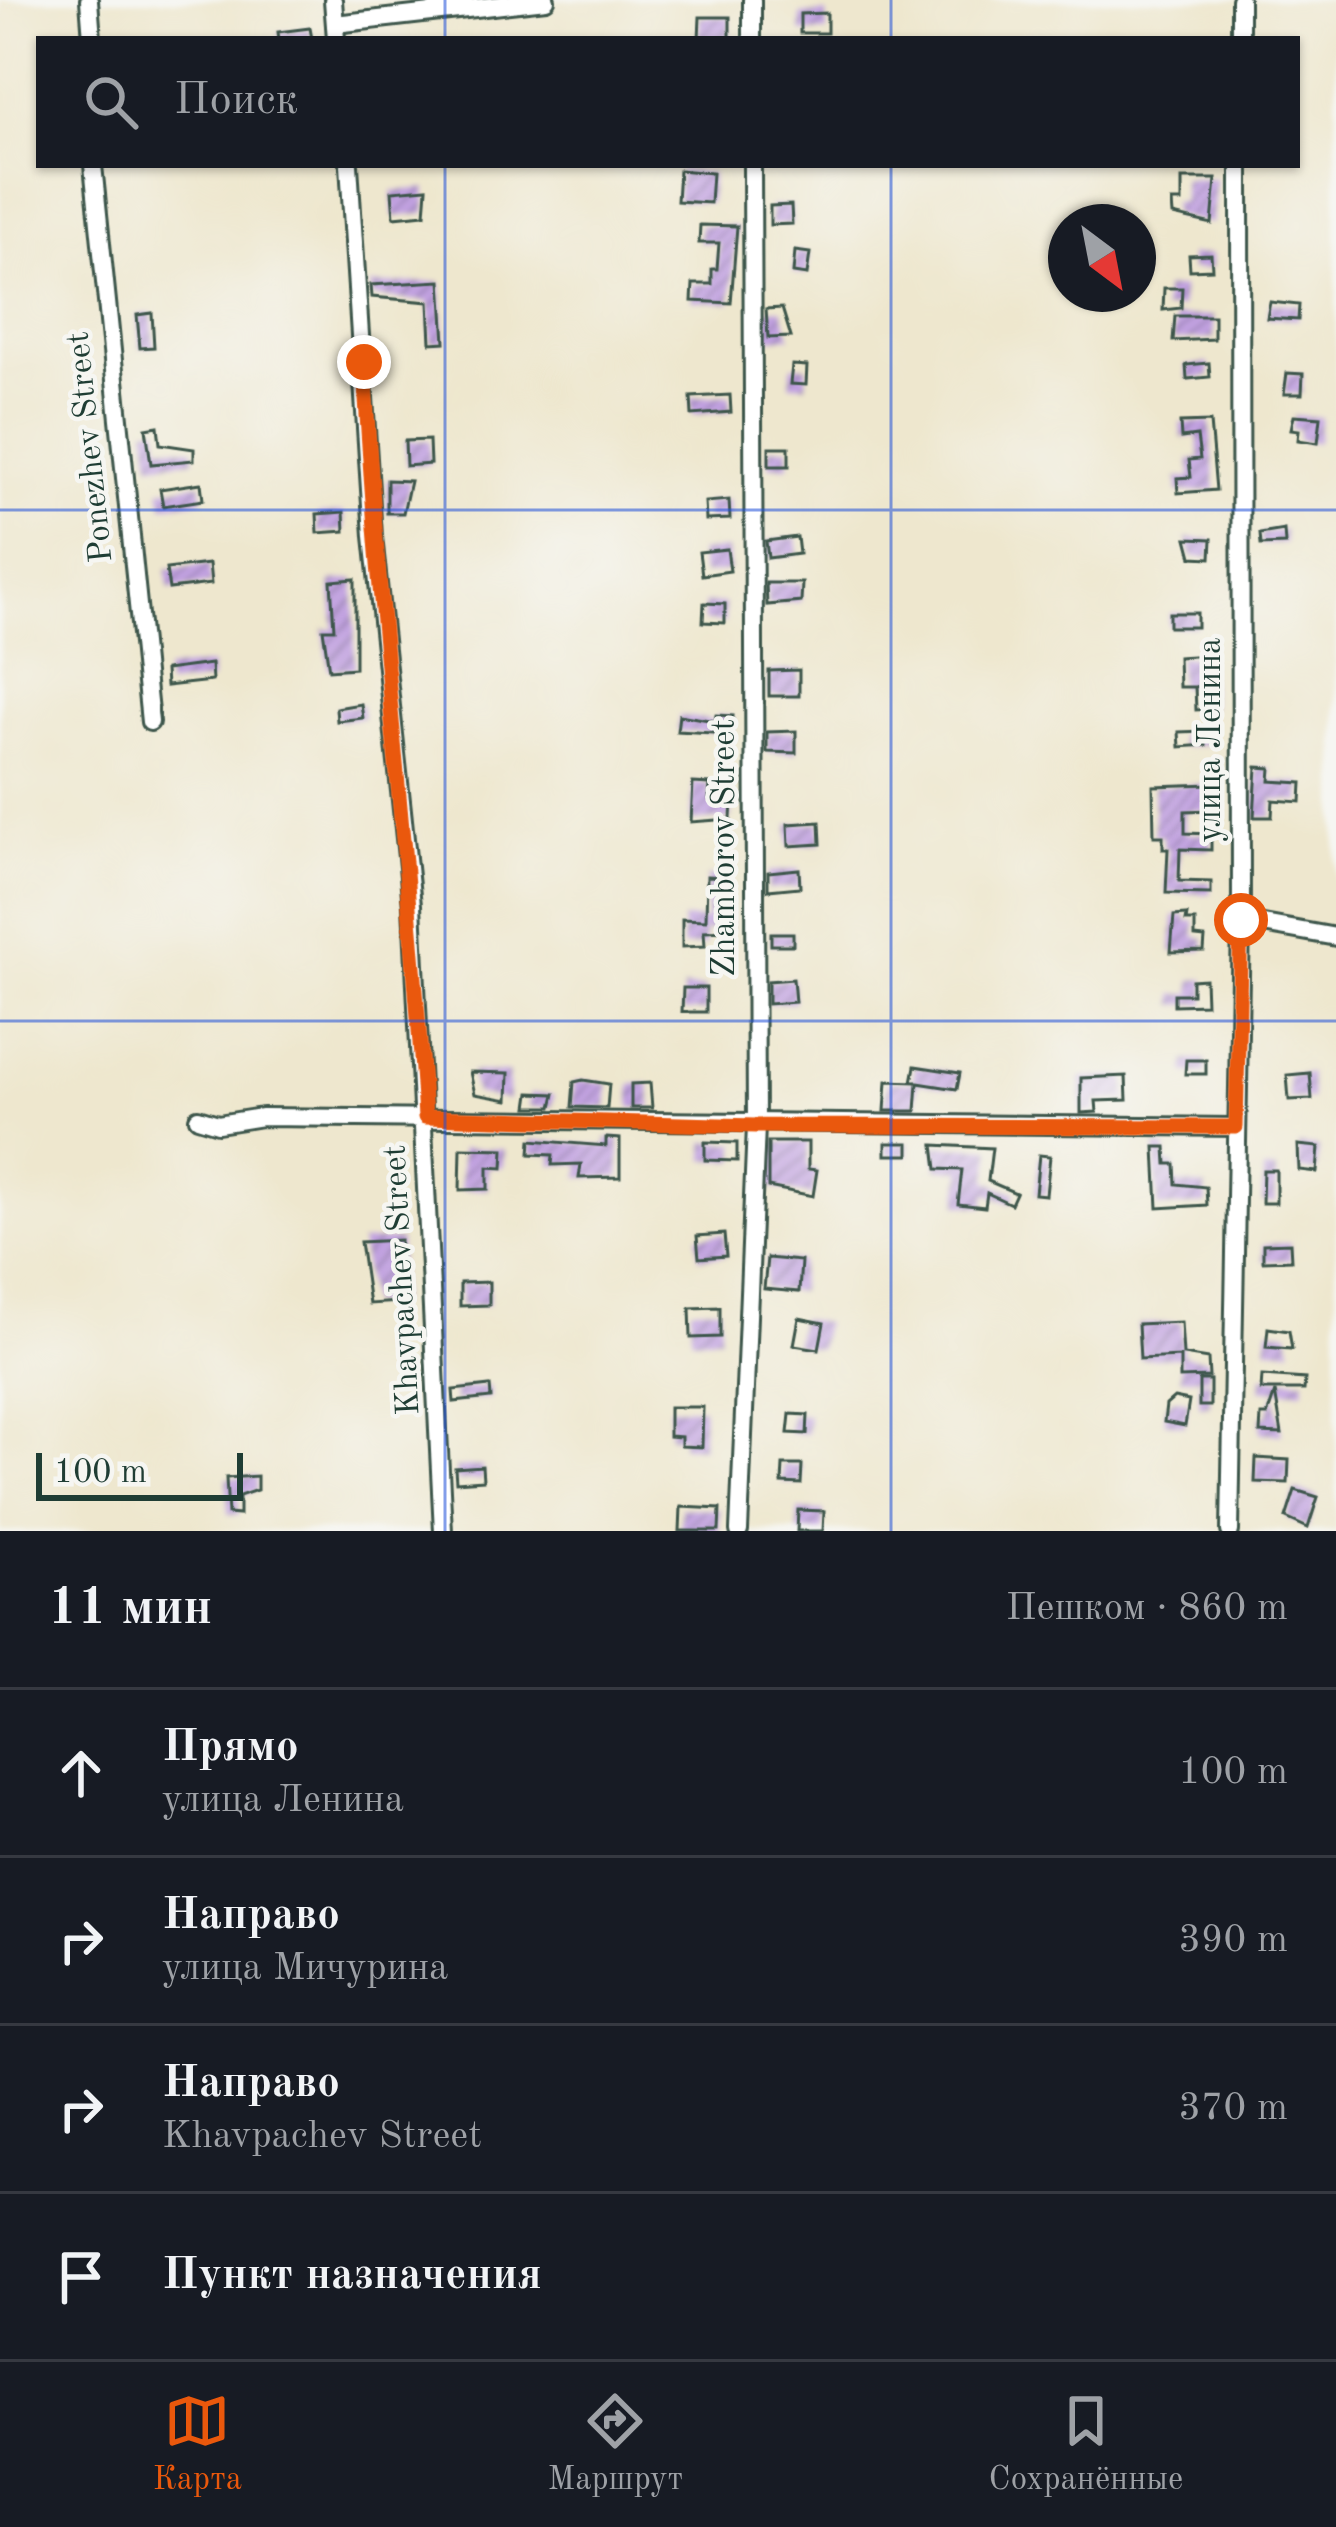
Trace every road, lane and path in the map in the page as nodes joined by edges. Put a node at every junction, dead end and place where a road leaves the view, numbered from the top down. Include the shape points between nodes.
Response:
1 (89, 0) edge
2 (333, 0) edge
3 (546, 0) edge
4 (752, 0) edge
5 (1240, 0) edge
6 (335, 32) edge
7 (92, 36) edge
8 (752, 36) edge
9 (1240, 36) edge
10 (93, 168) edge
11 (349, 168) edge
12 (752, 168) edge
13 (1240, 168) edge
14 (150, 722) dead end
15 (1241, 920) junction
16 (1336, 936) edge
17 (425, 1117) junction
18 (198, 1118) dead end
19 (756, 1126) junction
20 (1236, 1127) junction
21 (443, 1531) edge
22 (739, 1531) edge
23 (1230, 1531) edge

1 - 7 street
2 - 6 street
3 - 6 street
4 - 8 street
5 - 9 street
10 - 14 street, Ponezhev Street
11 - 17 street, Khavpachev Street
12 - 19 street, Zhamborov Street
13 - 15 street, улица Ленина
15 - 16 street
15 - 20 street, улица Ленина
17 - 18 street via 218,1124
17 - 19 street
17 - 21 street, Khavpachev Street
19 - 20 street
19 - 22 street, Zhamborov Street
20 - 23 street, улица Ленина

